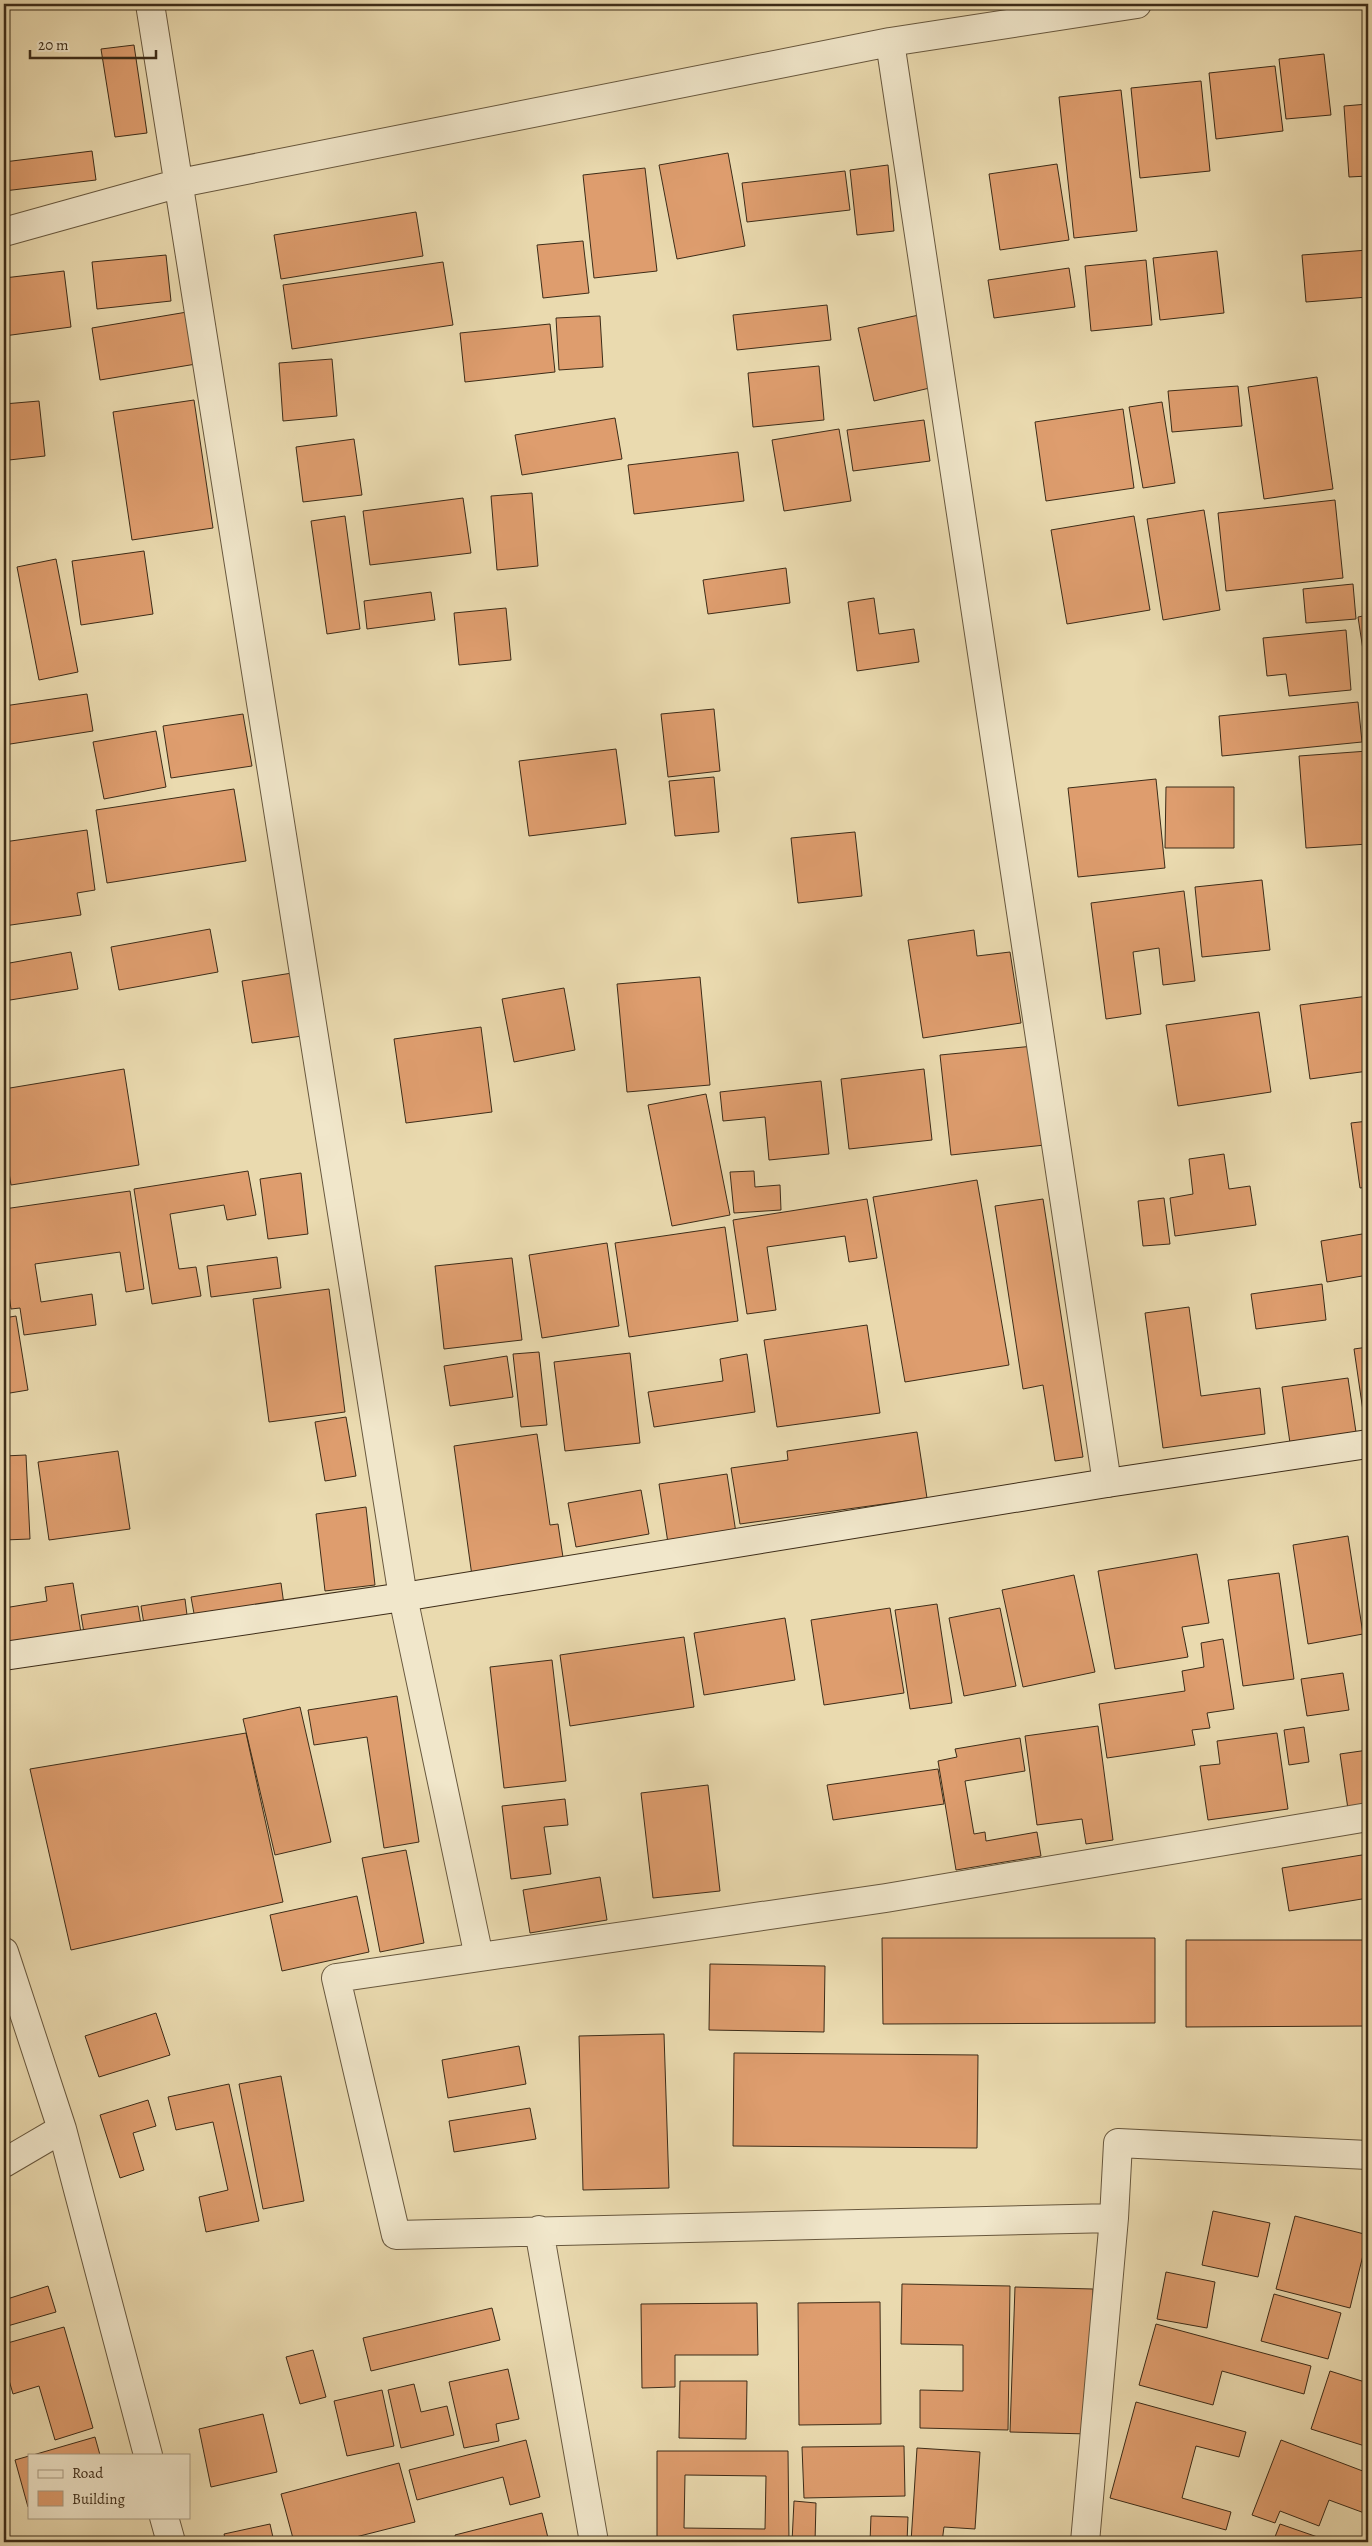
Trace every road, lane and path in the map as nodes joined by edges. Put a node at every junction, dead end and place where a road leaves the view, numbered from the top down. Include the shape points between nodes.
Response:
1 (150, 4) edge
2 (1137, 4) edge
3 (890, 42) junction
4 (180, 183) junction
5 (4, 232) edge
6 (1368, 1444) edge
7 (1107, 1483) junction
8 (403, 1596) junction
9 (4, 1656) edge
10 (1368, 1817) edge
11 (4, 1952) edge
12 (479, 1957) junction
13 (62, 2129) junction
14 (1368, 2156) edge
15 (4, 2163) edge
16 (1114, 2218) junction
17 (539, 2230) junction
18 (148, 2454) edge
19 (164, 2518) edge
20 (171, 2542) edge
21 (594, 2542) edge
22 (1085, 2542) edge

1 - 4 street
2 - 3 street
3 - 4 street
3 - 7 street
4 - 5 street
4 - 8 street
6 - 7 street
7 - 8 street
8 - 9 street
8 - 12 street
10 - 12 street via 886,1898
11 - 13 street
12 - 17 street via 336,1978 396,2234
13 - 15 street
13 - 18 street
14 - 16 street via 1118,2143
16 - 17 street
16 - 22 street
17 - 21 street
19 - 20 street

